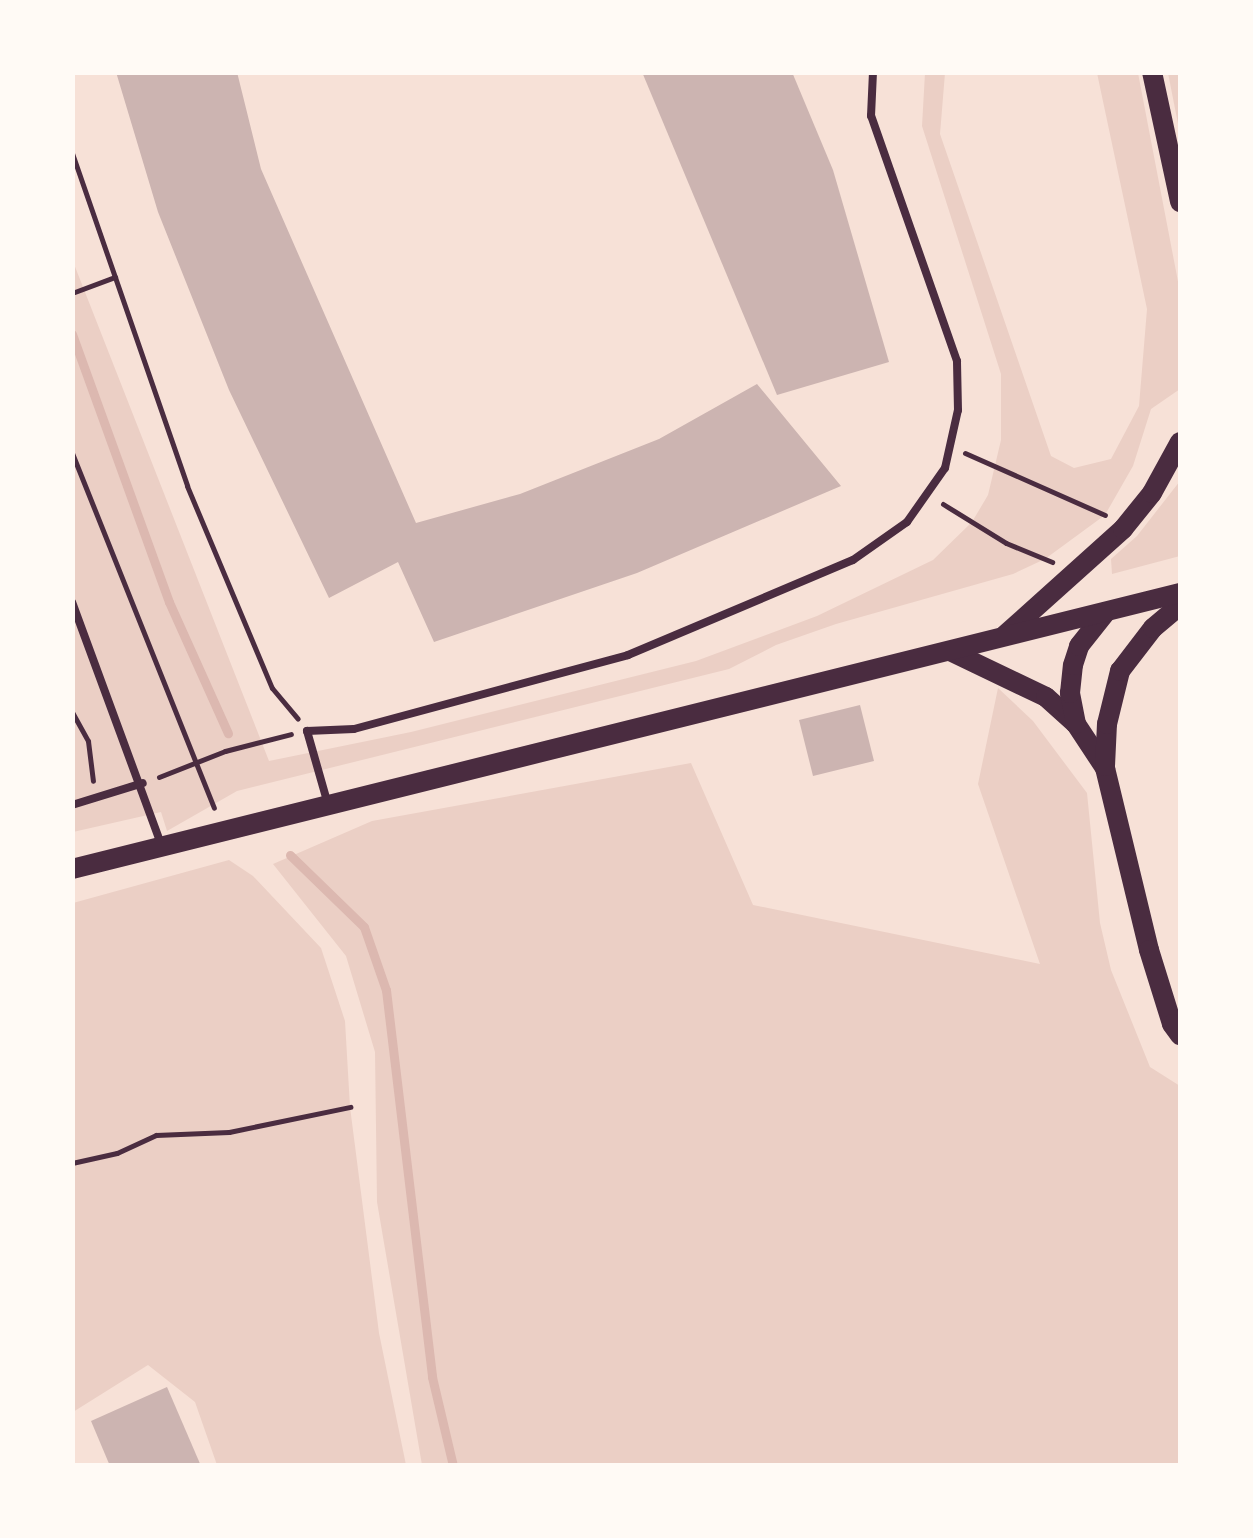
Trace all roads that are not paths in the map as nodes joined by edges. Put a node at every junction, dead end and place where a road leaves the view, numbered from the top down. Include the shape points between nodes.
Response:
1 (873, 72) edge
2 (1152, 72) edge
3 (1180, 202) edge
4 (1180, 442) edge
5 (1180, 593) edge
6 (72, 602) edge
7 (1180, 605) edge
8 (1106, 611) junction
9 (1002, 638) junction
10 (950, 650) junction
11 (1076, 724) junction
12 (1105, 768) junction
13 (142, 784) junction
14 (72, 806) edge
15 (329, 806) junction
16 (162, 846) junction
17 (72, 869) edge
18 (1180, 1035) edge

1 - 15 lane via 871,116 957,362 958,410 945,468 907,522 852,560 628,655 354,729 307,731
2 - 3 main road
4 - 9 main road via 1123,528
5 - 8 main road
6 - 13 lane
7 - 12 main road via 1152,628 1120,671 1106,724
8 - 9 main road
8 - 11 main road via 1073,665
9 - 10 main road
10 - 11 main road via 1046,697
10 - 15 main road
11 - 12 main road
12 - 18 main road via 1149,950
13 - 14 lane
13 - 16 lane
15 - 16 main road
16 - 17 main road

